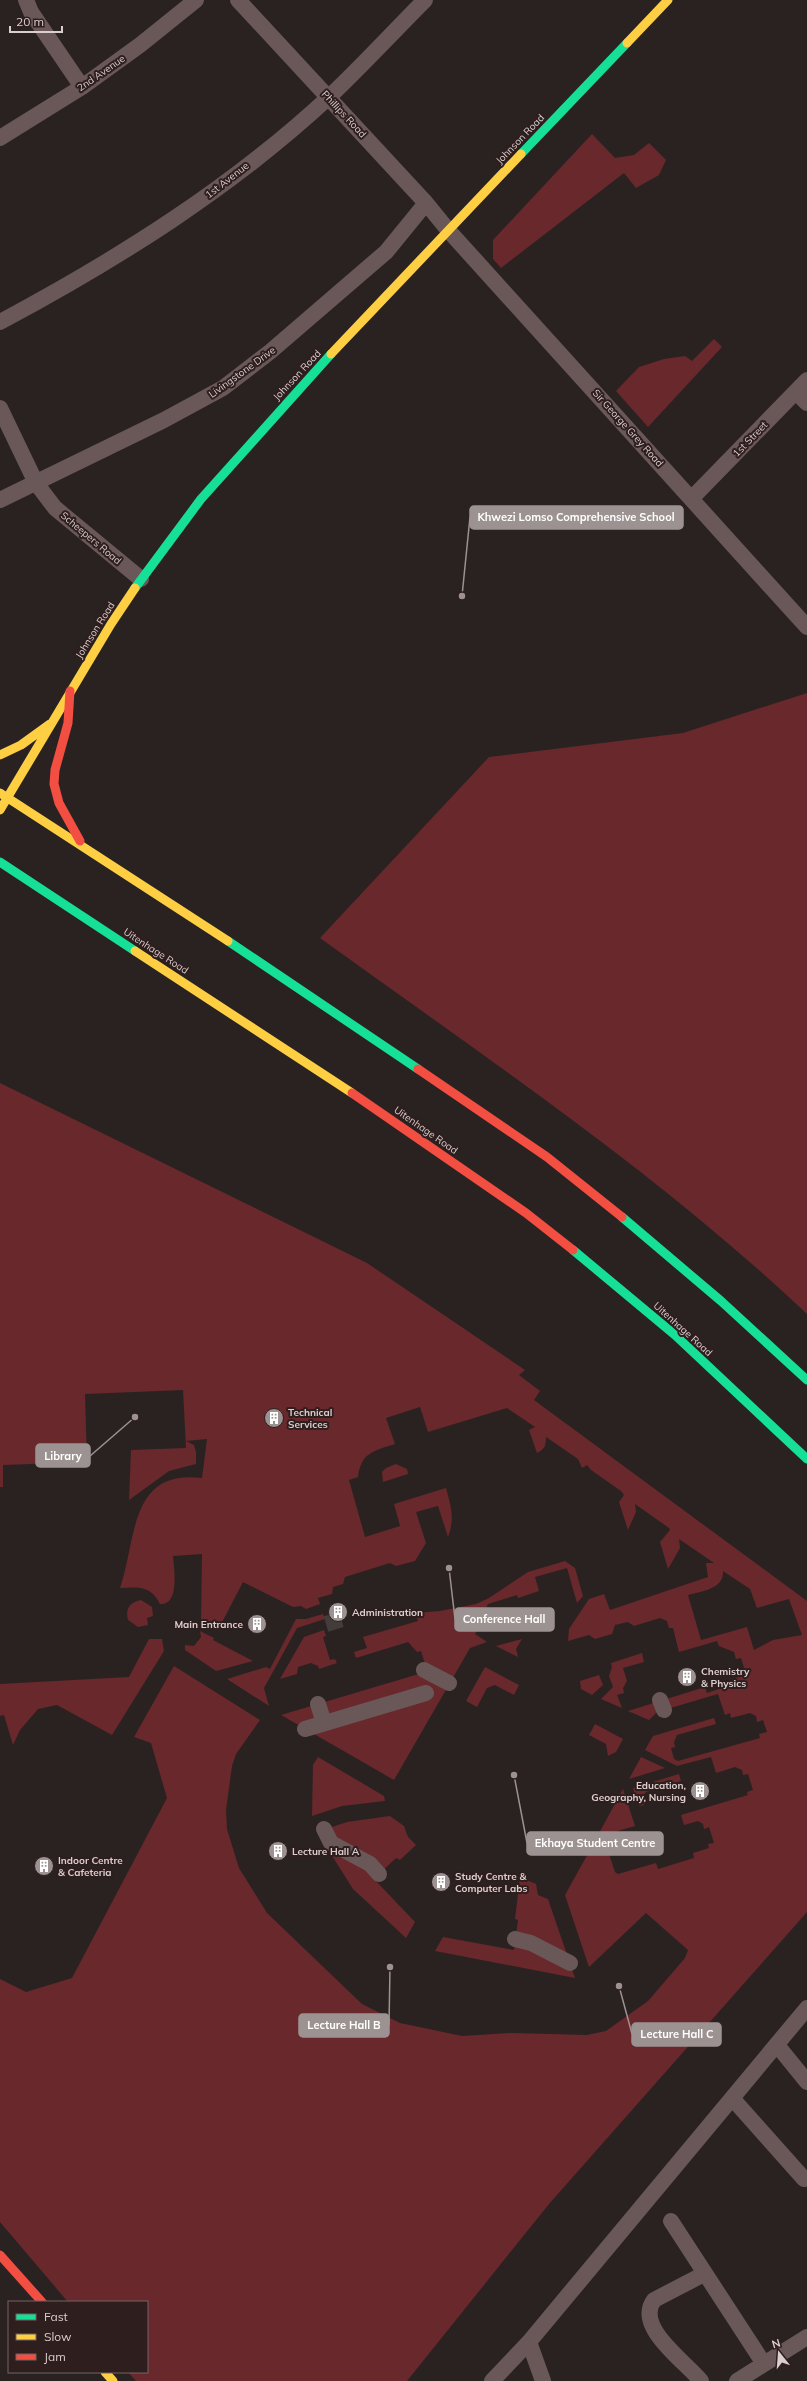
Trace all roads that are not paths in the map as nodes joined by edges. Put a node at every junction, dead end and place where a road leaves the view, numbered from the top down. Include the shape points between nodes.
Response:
1 (26, 0) edge
2 (196, 0) edge
3 (238, 0) edge
4 (425, 0) edge
5 (668, 0) edge
6 (82, 87) junction
7 (328, 97) junction
8 (0, 138) edge
9 (426, 203) junction
10 (448, 230) junction
11 (0, 322) edge
12 (807, 380) edge
13 (801, 397) edge
14 (0, 408) edge
15 (36, 483) junction
16 (692, 498) junction
17 (0, 500) edge
18 (141, 579) junction
19 (807, 627) edge
20 (70, 691) junction
21 (50, 724) junction
22 (0, 755) edge
23 (4, 796) edge
24 (0, 810) edge
25 (85, 848) junction
26 (0, 862) edge
27 (807, 1380) edge
28 (807, 1459) edge
29 (424, 1670) dead end
30 (449, 1683) dead end
31 (426, 1692) dead end
32 (318, 1704) dead end
33 (324, 1723) junction
34 (305, 1729) dead end
35 (324, 1829) dead end
36 (378, 1874) dead end
37 (515, 1939) dead end
38 (570, 1963) dead end
39 (807, 2008) edge
40 (776, 2045) junction
41 (807, 2082) edge
42 (732, 2098) junction
43 (806, 2180) edge
44 (671, 2221) dead end
45 (0, 2255) edge
46 (704, 2274) junction
47 (41, 2301) edge
48 (807, 2337) edge
49 (529, 2342) junction
50 (764, 2364) junction
51 (106, 2373) edge
52 (114, 2381) edge
53 (492, 2381) edge
54 (543, 2381) edge
55 (701, 2381) edge
56 (737, 2381) edge

1 - 6 street via 31,12
2 - 6 street, 2nd Avenue
3 - 7 street, Phillips Road
4 - 7 street, 1st Avenue
5 - 10 main road, Johnson Road
6 - 8 street, 2nd Avenue
7 - 9 street, Phillips Road
7 - 11 street, 1st Avenue via 249,164 180,215 75,282
9 - 10 street, Phillips Road
9 - 15 street, Livingstone Drive via 386,252 239,376 192,406
10 - 16 street, Sir George Grey Road
10 - 18 main road, Johnson Road via 234,460
12 - 13 street, 1st Street
13 - 16 street, 1st Street
14 - 15 street, Scheepers Road
15 - 17 street, Livingstone Drive
15 - 18 street, Scheepers Road via 55,508
16 - 19 street, Sir George Grey Road
18 - 20 main road, Johnson Road
20 - 21 main road, Johnson Road
20 - 25 main road via 68,723 56,763 54,784 66,819
21 - 22 main road via 21,745
21 - 23 main road, Johnson Road
23 - 24 main road, Johnson Road
23 - 25 main road
25 - 27 main road via 304,991 547,1157 644,1234
26 - 28 main road, Uitenhage Road via 372,1106 526,1213 675,1335
29 - 30 street
31 - 33 street
32 - 33 street
33 - 34 street
35 - 36 street via 331,1843 370,1864
37 - 38 street via 531,1943
39 - 40 street
40 - 41 street
40 - 42 street
42 - 43 street
42 - 49 street
44 - 46 street
45 - 47 main road
46 - 50 street
46 - 55 street via 654,2300 648,2314 658,2336
48 - 50 street
49 - 53 street
49 - 54 street
50 - 56 street
51 - 52 main road

